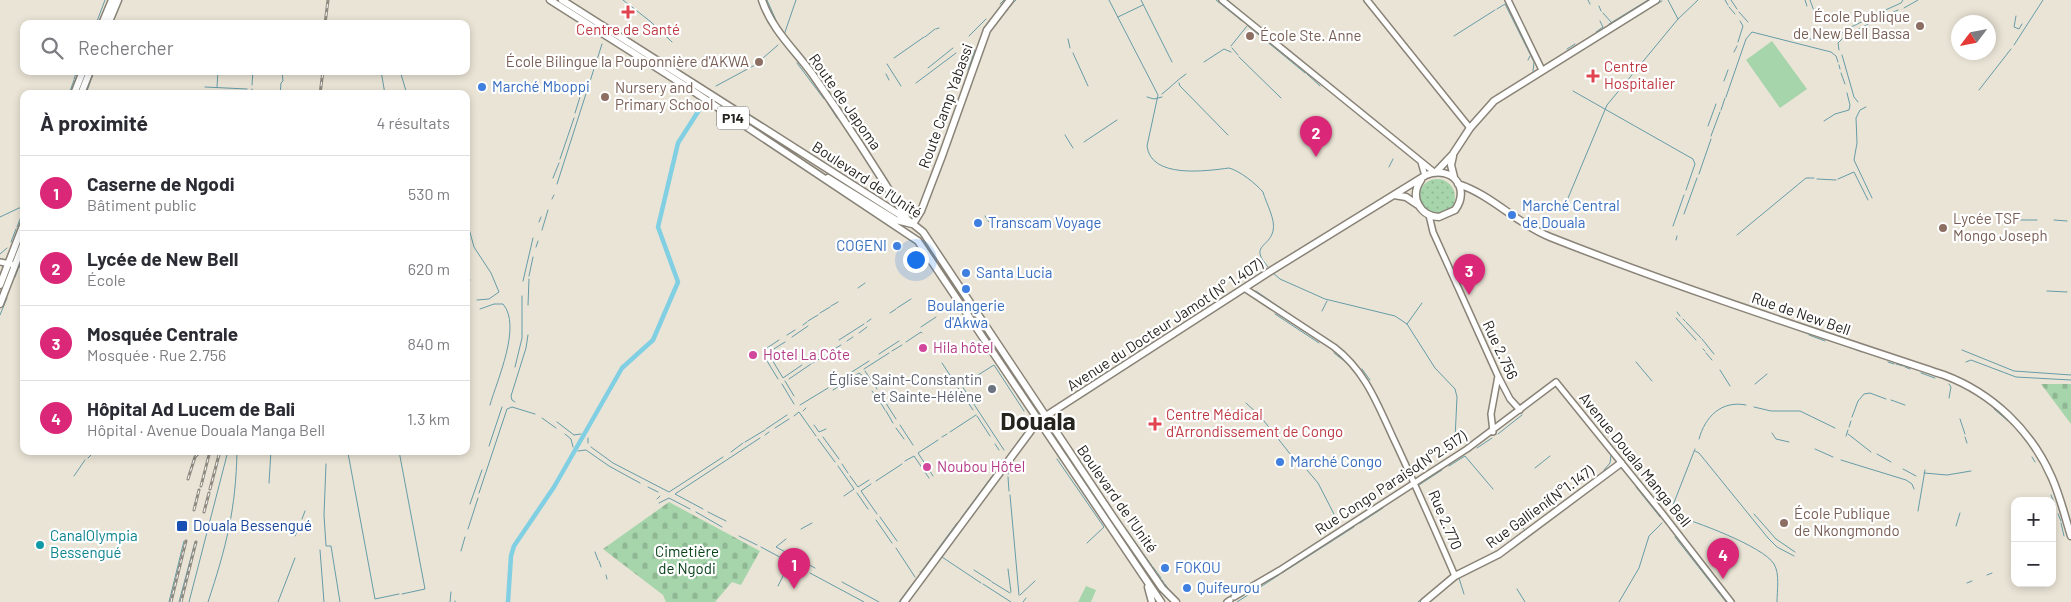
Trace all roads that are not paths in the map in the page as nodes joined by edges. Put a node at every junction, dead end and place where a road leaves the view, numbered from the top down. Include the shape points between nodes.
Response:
1 (112, 0) edge
2 (118, 0) edge
3 (550, 0) edge
4 (562, 0) edge
5 (762, 0) edge
6 (1010, 0) edge
7 (1222, 0) edge
8 (1367, 0) edge
9 (1508, 0) edge
10 (1656, 0) edge
11 (104, 20) edge
12 (110, 20) edge
13 (1542, 70) junction
14 (81, 75) edge
15 (88, 75) edge
16 (76, 90) edge
17 (83, 90) edge
18 (1470, 128) junction
19 (1454, 154) junction
20 (1422, 162) junction
21 (1435, 172) junction
22 (824, 178) junction
23 (1423, 178) junction
24 (1456, 182) junction
25 (1394, 195) junction
26 (1418, 204) junction
27 (1428, 215) junction
28 (911, 222) junction
29 (20, 237) edge
30 (20, 249) edge
31 (0, 262) edge
32 (12, 264) junction
33 (0, 285) edge
34 (1244, 288) junction
35 (0, 304) edge
36 (1498, 376) junction
37 (1556, 382) joint
38 (1520, 410) junction
39 (1044, 416) junction
40 (1038, 421) junction
41 (1493, 432) junction
42 (1621, 463) junction
43 (1415, 484) junction
44 (2071, 536) edge
45 (1455, 576) junction
46 (1147, 582) junction
47 (1162, 588) junction
48 (1230, 600) edge
49 (904, 602) edge
50 (1152, 602) edge
51 (1161, 602) edge
52 (1170, 602) edge
53 (1176, 602) edge
54 (1424, 602) edge
55 (1731, 602) edge

1 - 11 main road
2 - 12 main road
3 - 22 main road, Boulevard de l'Unité / P14
4 - 28 main road, Boulevard de l'Unité / P14
5 - 28 main road, Route de Japoma via 779,34 818,83
6 - 28 main road, Route Camp Yabassi via 987,30 921,210
7 - 20 street
8 - 18 street
9 - 13 street
10 - 13 main road
13 - 18 main road via 1494,101
14 - 16 main road
15 - 17 main road
18 - 19 main road
19 - 21 main road
19 - 24 main road via 1451,165
20 - 21 street
20 - 23 street
21 - 23 main road
21 - 24 main road via 1446,173
22 - 28 main road via 830,178 896,220
22 - 40 main road, Boulevard de l'Unité / P14 via 918,241
23 - 25 main road, Avenue du Docteur Jamot (N° 1.407)
23 - 26 main road via 1416,192
24 - 27 main road via 1461,195 1454,210 1440,217
24 - 44 main road, Rue de New Bell via 1548,236 1676,284 1952,378 1980,392 2015,422 2039,455 2054,484
25 - 26 main road
25 - 34 main road, Avenue du Docteur Jamot (N° 1.407)
26 - 27 main road
27 - 36 street, Rue 2.756
28 - 39 main road, Boulevard de l'Unité / P14 via 926,236
29 - 32 main road
30 - 32 main road
31 - 32 street
32 - 33 main road
32 - 35 main road
34 - 39 main road, Avenue du Docteur Jamot (N° 1.407)
34 - 43 street, Rue 2.770 via 1355,365 1374,397
36 - 38 street, Rue 2.756
36 - 41 street via 1491,414
37 - 38 street, Rue Congo Paraiso(N°2.517)
37 - 42 street, Avenue Douala Manga Bell
38 - 41 street, Rue Congo Paraiso(N°2.517)
39 - 40 main road, Avenue du Docteur Jamot (N° 1.407)
39 - 47 main road, Boulevard de l'Unité / P14
40 - 46 main road, Boulevard de l'Unité / P14
40 - 49 main road, Avenue du Docteur Jamot (N° 1.407)
41 - 43 street, Rue Congo Paraiso(N°2.517)
42 - 45 main road, Rue Gallieni(N°1.147) via 1499,554
42 - 55 street, Avenue Douala Manga Bell
43 - 45 street, Rue 2.770
43 - 48 street, Rue Congo Paraiso(N°2.517)
45 - 54 main road, Rue Gallieni(N°1.147)
46 - 50 main road
46 - 51 main road, P14
47 - 52 main road, P14
47 - 53 main road

